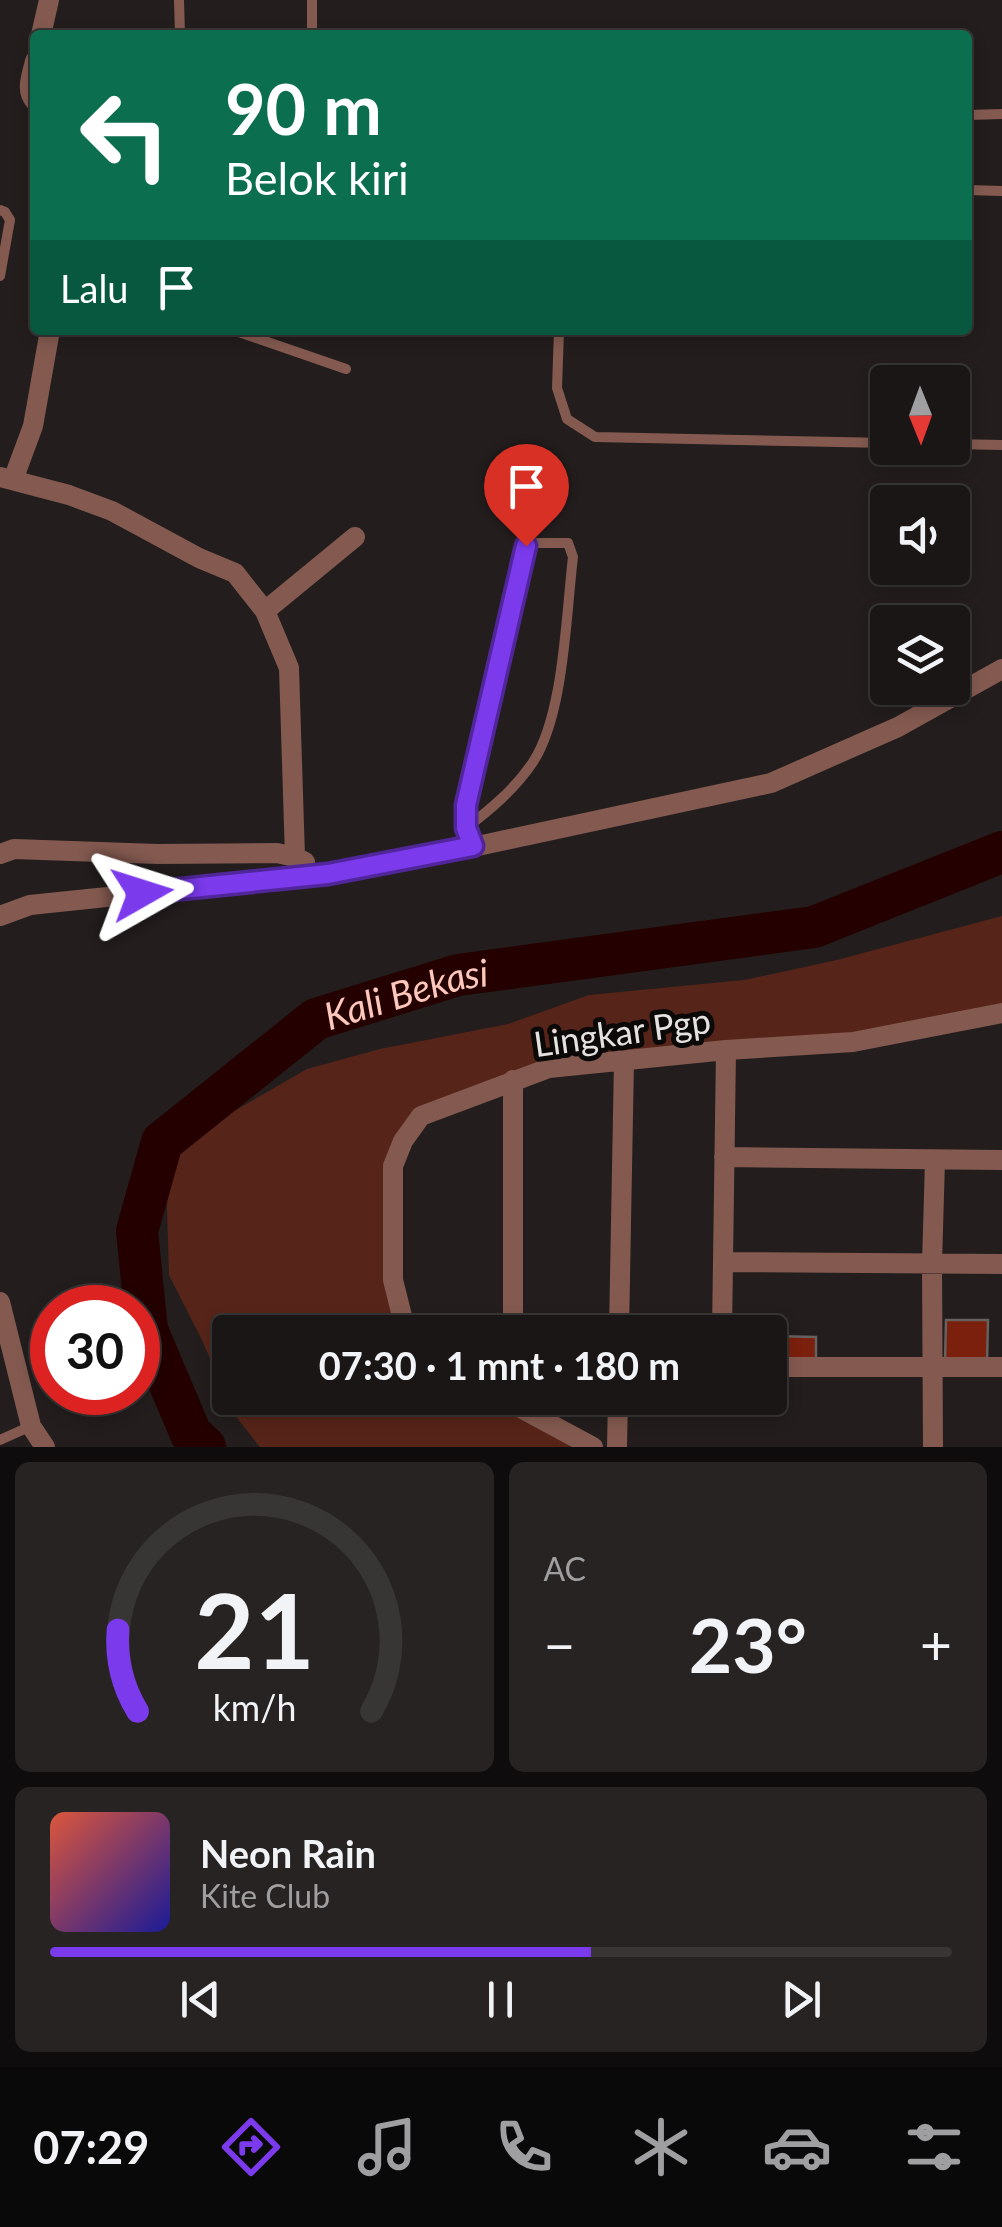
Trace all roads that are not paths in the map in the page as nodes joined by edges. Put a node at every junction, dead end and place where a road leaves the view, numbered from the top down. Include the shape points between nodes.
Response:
1 (49, 0) edge
2 (180, 0) edge
3 (312, 0) edge
4 (42, 30) edge
5 (180, 30) edge
6 (312, 30) edge
7 (1002, 114) edge
8 (972, 116) edge
9 (972, 190) edge
10 (1002, 191) edge
11 (0, 210) edge
12 (0, 276) edge
13 (49, 335) edge
14 (247, 335) edge
15 (559, 335) edge
16 (346, 369) dead end
17 (870, 443) edge
18 (970, 444) edge
19 (1002, 445) edge
20 (7, 478) edge
21 (355, 537) dead end
22 (265, 611) junction
23 (1002, 669) edge
24 (470, 837) junction
25 (0, 854) edge
26 (294, 857) junction
27 (328, 874) junction
28 (0, 916) edge
29 (1002, 1013) edge
30 (726, 1050) junction
31 (624, 1060) junction
32 (513, 1080) junction
33 (724, 1157) junction
34 (935, 1160) junction
35 (1002, 1160) edge
36 (722, 1262) junction
37 (932, 1264) junction
38 (1002, 1264) edge
39 (0, 1302) edge
40 (401, 1315) edge
41 (513, 1315) edge
42 (619, 1315) edge
43 (722, 1315) edge
44 (932, 1366) junction
45 (1002, 1366) edge
46 (787, 1367) edge
47 (536, 1415) edge
48 (618, 1415) edge
49 (30, 1426) junction
50 (0, 1440) edge
51 (44, 1447) edge
52 (593, 1447) edge
53 (617, 1447) edge
54 (933, 1447) edge

1 - 4 street
2 - 5 lane
3 - 6 lane
7 - 8 lane
9 - 10 lane
11 - 12 lane via 10,220
13 - 20 street via 33,426
14 - 16 lane
15 - 17 lane via 558,388 567,419 595,437
18 - 19 lane
20 - 22 street via 112,511 235,574
21 - 22 street
22 - 26 street via 289,668
23 - 24 street via 898,727 771,784
24 - 24 lane via 466,805 524,549 530,543 568,543 573,557 547,735
24 - 27 street
25 - 26 street
26 - 27 street
27 - 28 street via 30,905
29 - 30 street, Lingkar Pgp via 854,1042
30 - 31 street, Lingkar Pgp
30 - 33 street
31 - 32 street, Lingkar Pgp via 550,1068
31 - 42 street
32 - 40 street, Lingkar Pgp via 422,1116 403,1141 393,1166 392,1280
32 - 41 street
33 - 34 street
33 - 36 street
34 - 35 street
34 - 37 street
36 - 37 street
36 - 43 street
37 - 38 street
37 - 44 street
39 - 49 street
44 - 45 street
44 - 46 street
44 - 54 street
47 - 52 street
48 - 53 street
49 - 50 lane
49 - 51 street

